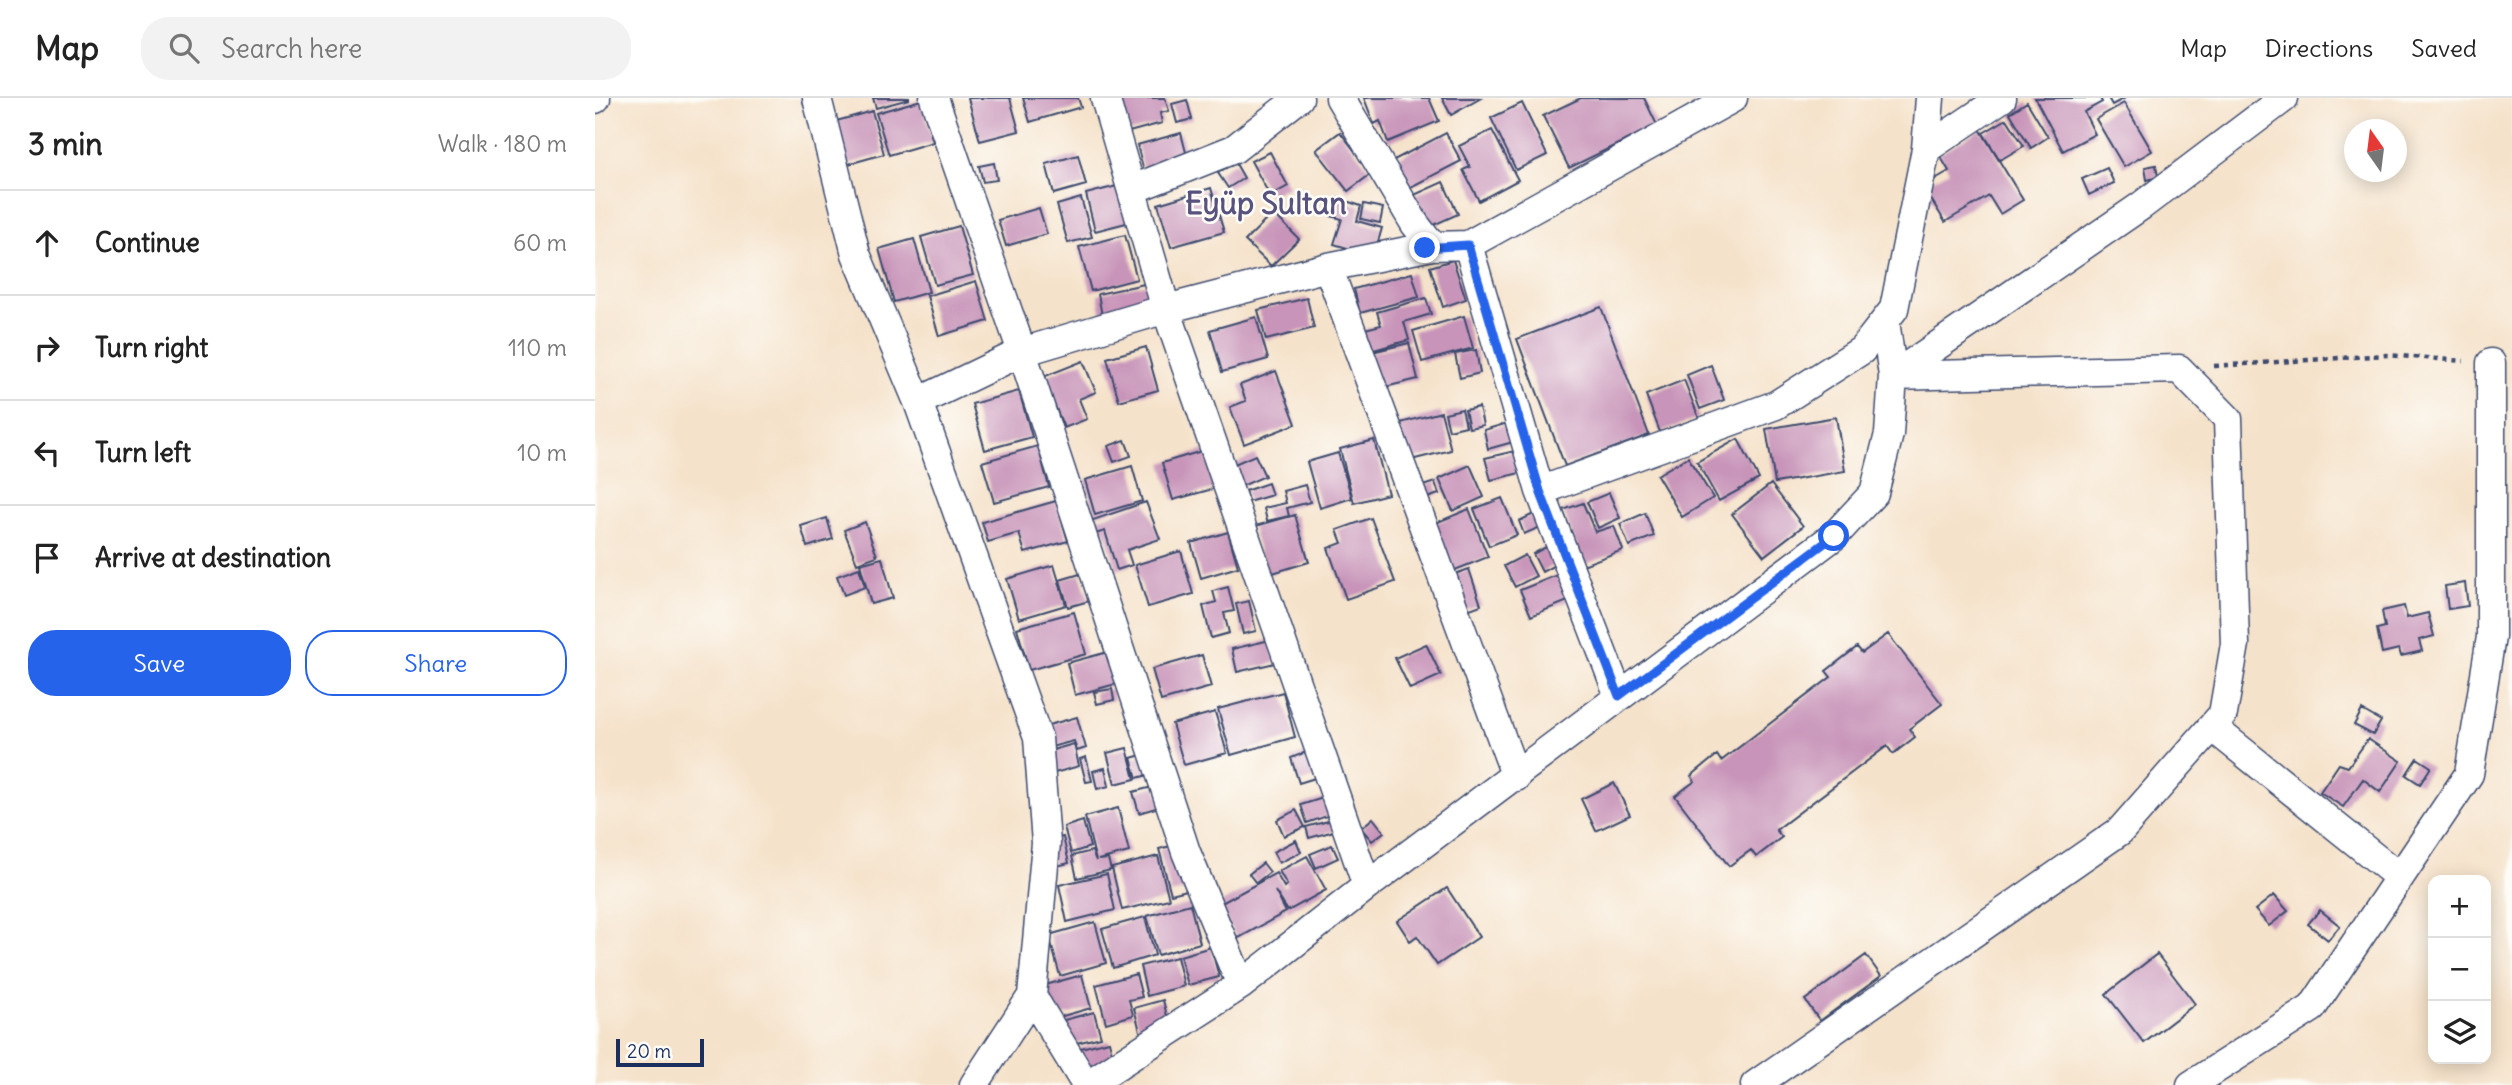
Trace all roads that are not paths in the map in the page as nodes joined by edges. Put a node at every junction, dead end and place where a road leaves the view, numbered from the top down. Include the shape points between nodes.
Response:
1 (817, 98) edge
2 (934, 98) edge
3 (1105, 98) edge
4 (1299, 98) edge
5 (1340, 98) edge
6 (1733, 98) edge
7 (1930, 98) edge
8 (2002, 98) edge
9 (2284, 98) edge
10 (1926, 149) junction
11 (1133, 189) junction
12 (1468, 245) junction
13 (1432, 246) junction
14 (1328, 267) junction
15 (1166, 309) junction
16 (1885, 321) junction
17 (1022, 352) junction
18 (2491, 363) road end
19 (1893, 376) junction
20 (919, 402) junction
21 (1540, 491) junction
22 (1619, 696) junction
23 (2212, 727) junction
24 (1516, 776) junction
25 (2398, 876) junction
26 (1367, 886) junction
27 (1241, 985) junction
28 (1032, 996) junction
29 (974, 1085) edge
30 (1086, 1085) edge
31 (1755, 1085) edge
32 (2191, 1085) edge

1 - 20 street via 856,254
2 - 17 street
3 - 11 street
4 - 11 street via 1234,149
5 - 13 street
6 - 12 street
7 - 10 street
8 - 10 street
9 - 19 street via 2141,206
10 - 16 street via 1894,309
11 - 15 street
12 - 13 street
12 - 21 street
13 - 14 street
14 - 15 street
14 - 24 street
15 - 17 street
15 - 26 street
16 - 19 street
16 - 21 street via 1862,351 1776,405
17 - 20 street
17 - 27 street via 1186,852
18 - 25 street via 2491,637 2469,774
19 - 22 street via 1889,434 1874,493 1834,536
19 - 23 street via 2179,369 2228,419 2235,644 2223,714
20 - 28 street via 1038,737 1046,843
21 - 22 street
22 - 24 street
23 - 25 street
23 - 31 street via 2120,831
24 - 26 street
25 - 32 street via 2312,1008
26 - 27 street
27 - 30 street
28 - 29 street
28 - 30 street

